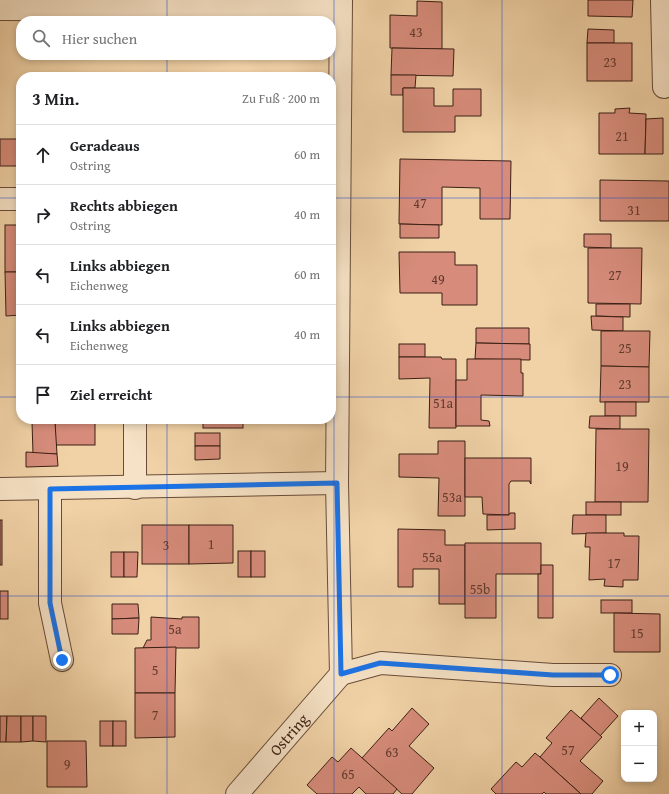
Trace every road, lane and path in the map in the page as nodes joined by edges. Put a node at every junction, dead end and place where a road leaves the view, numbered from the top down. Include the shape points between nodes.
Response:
1 (662, 0) edge
2 (340, 6) edge
3 (0, 9) edge
4 (665, 29) edge
5 (664, 87) dead end
6 (0, 198) edge
7 (16, 199) edge
8 (135, 424) edge
9 (337, 483) junction
10 (135, 488) junction
11 (0, 489) edge
12 (50, 489) junction
13 (62, 660) dead end
14 (341, 674) junction
15 (610, 675) dead end
16 (237, 794) edge

1 - 4 street
2 - 3 street
2 - 9 street
4 - 5 street
6 - 7 street
8 - 10 street
9 - 10 street
9 - 14 street
10 - 12 street
11 - 12 street
12 - 13 street via 50,603
14 - 15 street via 380,663 553,675
14 - 16 street, Ostring

